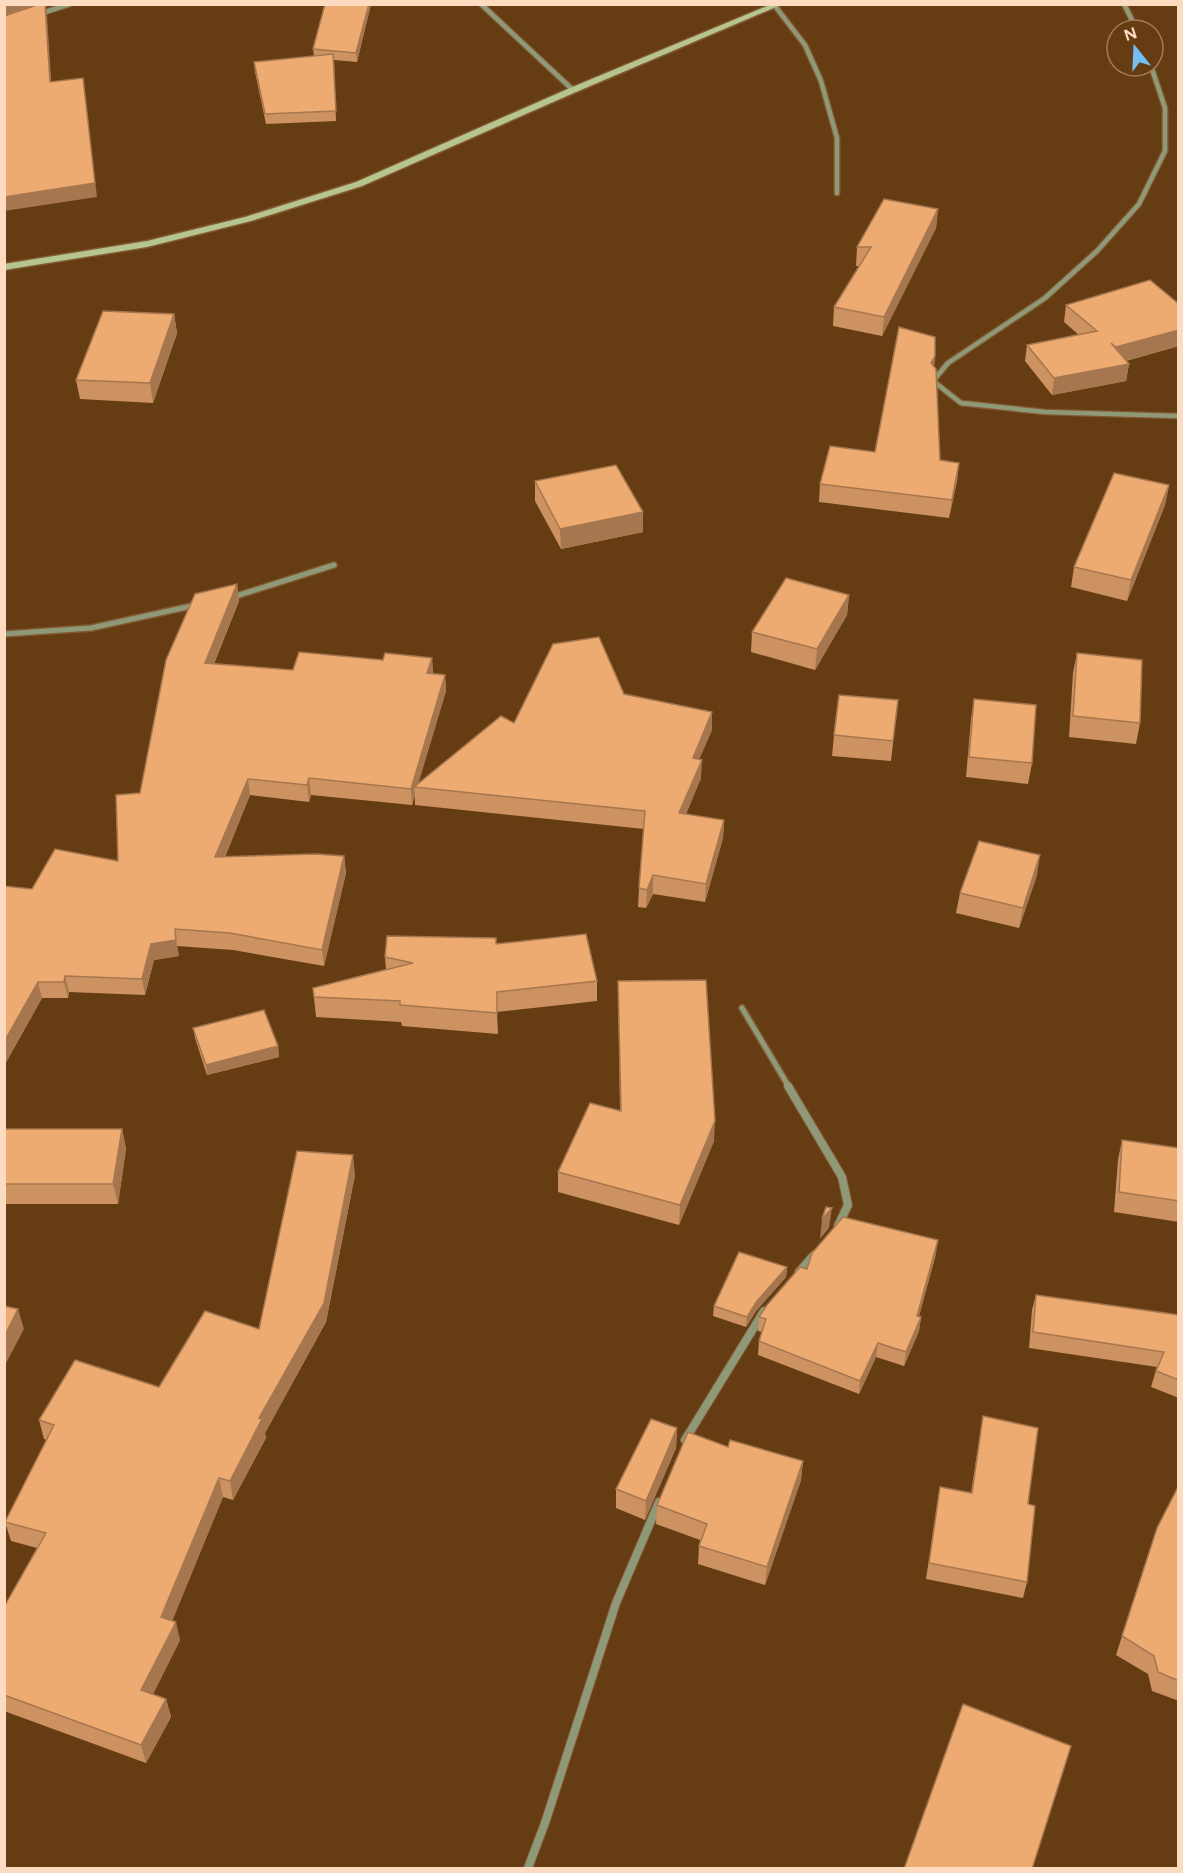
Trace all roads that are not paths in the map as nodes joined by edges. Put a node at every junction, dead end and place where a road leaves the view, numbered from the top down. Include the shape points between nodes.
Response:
1 (70, 4) edge
2 (481, 4) edge
3 (1124, 4) edge
4 (777, 5) edge
5 (37, 15) edge
6 (1131, 18) edge
7 (1155, 78) edge
8 (573, 90) junction
9 (837, 193) dead end
10 (4, 267) edge
11 (1179, 416) edge
12 (334, 564) dead end
13 (228, 599) edge
14 (205, 603) edge
15 (4, 634) edge
16 (742, 1008) dead end
17 (835, 1231) edge
18 (820, 1248) edge
19 (791, 1281) edge
20 (768, 1306) edge
21 (681, 1450) edge
22 (663, 1494) edge
23 (528, 1869) edge

1 - 5 street
2 - 8 street
3 - 6 street
4 - 8 main road
4 - 9 street via 805,45 821,81 837,138
7 - 11 street via 1166,108 1165,151 1140,204 1097,251 1045,298 948,363 933,381 961,403 1045,412
8 - 10 main road via 359,184 248,219 147,244
12 - 13 street
14 - 15 street via 91,628
16 - 17 street via 842,1177 848,1205
18 - 19 street
20 - 21 street
22 - 23 street via 616,1603

